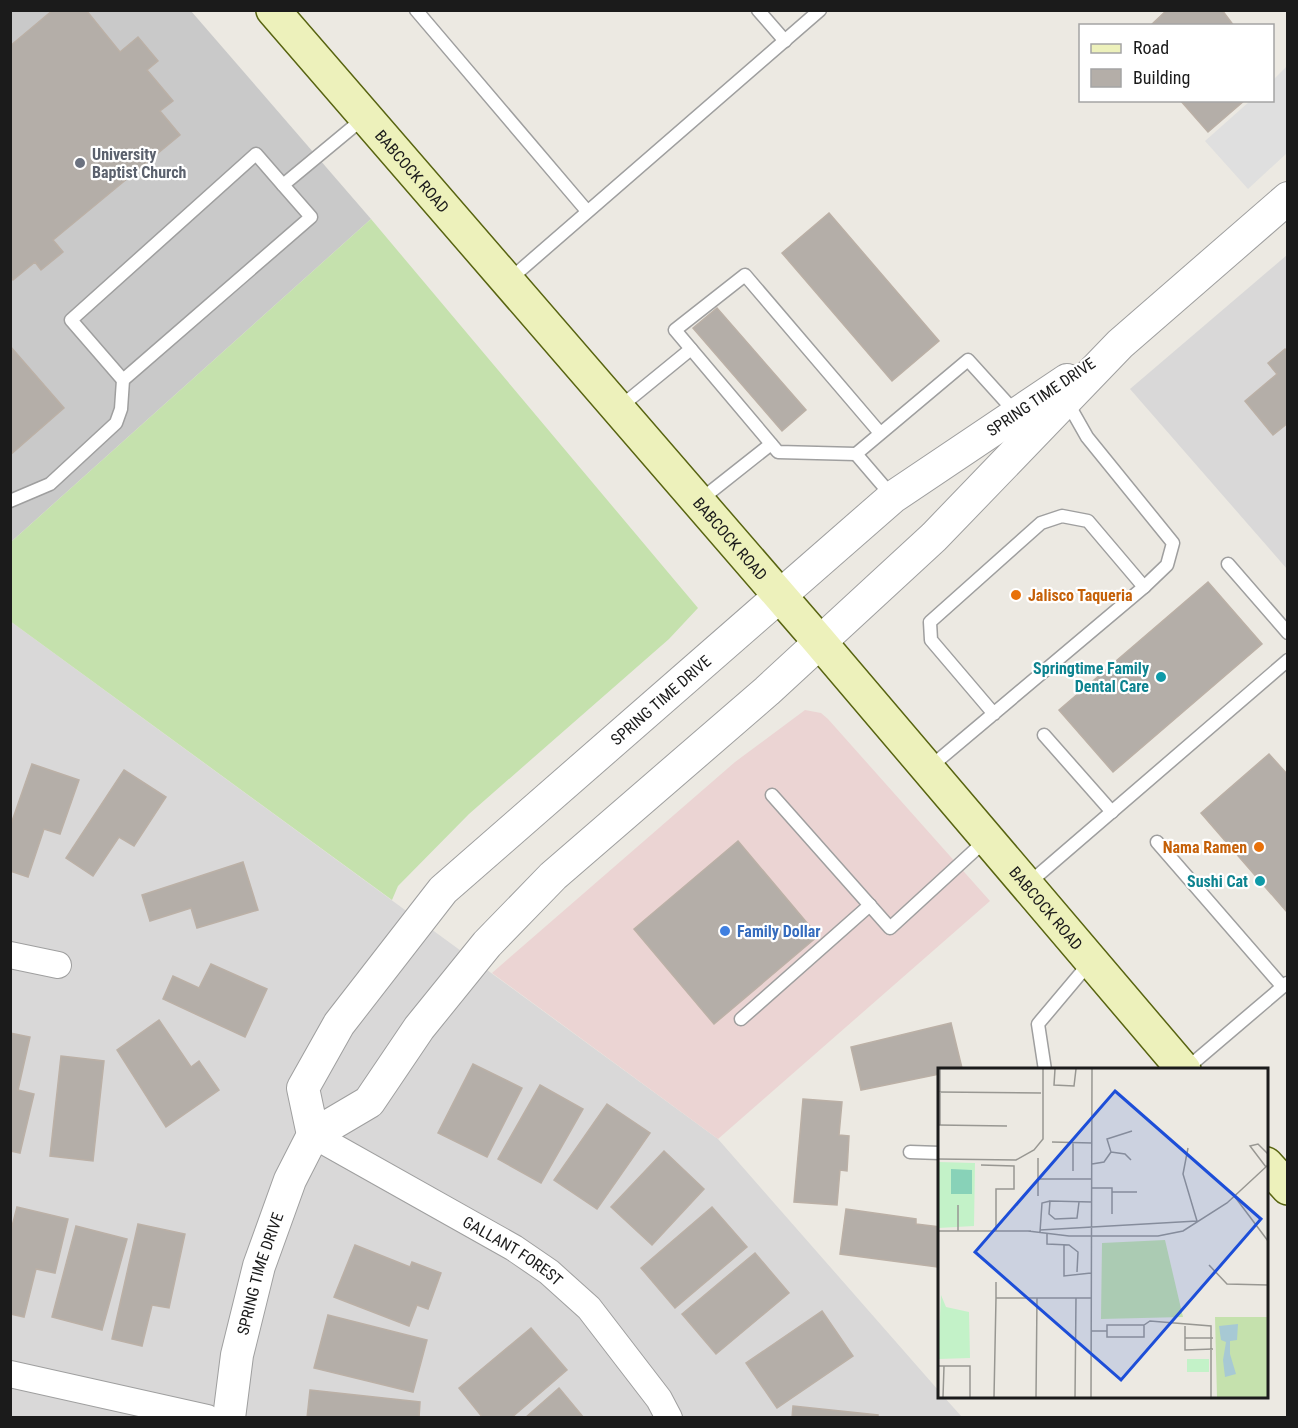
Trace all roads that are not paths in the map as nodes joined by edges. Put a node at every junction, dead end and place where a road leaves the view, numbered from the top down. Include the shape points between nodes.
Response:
1 (273, 10) edge
2 (416, 10) edge
3 (758, 10) edge
4 (820, 10) edge
5 (784, 41) junction
6 (364, 117) junction
7 (283, 185) junction
8 (1286, 203) edge
9 (587, 212) junction
10 (508, 280) junction
11 (691, 349) junction
12 (123, 380) junction
13 (1061, 394) junction
14 (618, 409) junction
15 (1017, 414) junction
16 (880, 433) junction
17 (771, 444) junction
18 (856, 454) junction
19 (893, 496) junction
20 (10, 501) edge
21 (698, 502) junction
22 (1228, 564) dead end
23 (1144, 587) junction
24 (780, 597) junction
25 (1287, 633) edge
26 (819, 641) junction
27 (1287, 660) edge
28 (994, 714) junction
29 (1044, 735) dead end
30 (928, 769) junction
31 (772, 795) dead end
32 (1112, 812) junction
33 (988, 838) junction
34 (1156, 842) dead end
35 (1028, 884) junction
36 (870, 905) junction
37 (10, 955) edge
38 (1092, 960) junction
39 (58, 965) dead end
40 (1285, 984) edge
41 (741, 1019) dead end
42 (1045, 1068) edge
43 (1183, 1068) edge
44 (1187, 1068) edge
45 (313, 1135) junction
46 (910, 1152) dead end
47 (938, 1153) edge
48 (1268, 1166) edge
49 (1287, 1188) edge
50 (10, 1374) edge
51 (207, 1418) edge
52 (228, 1418) edge
53 (669, 1418) edge

1 - 6 main road, BABCOCK ROAD
2 - 9 lane
3 - 5 lane
4 - 5 lane
5 - 9 lane
6 - 7 lane
6 - 10 main road, BABCOCK ROAD
7 - 12 lane via 310,217
7 - 12 lane via 256,154 71,320
8 - 13 street, SPRING TIME DRIVE
9 - 10 lane
10 - 14 main road, BABCOCK ROAD
11 - 14 lane
11 - 16 lane via 675,330 745,275
11 - 17 lane
12 - 20 lane via 116,423 50,484
13 - 15 street, SPRING TIME DRIVE
13 - 23 lane via 1087,437 1173,543 1167,565
13 - 26 street, SPRING TIME DRIVE via 934,537
14 - 21 main road, BABCOCK ROAD
15 - 16 lane via 968,360
15 - 19 street, SPRING TIME DRIVE
16 - 18 lane
17 - 18 lane via 778,453
17 - 21 lane
18 - 19 lane
19 - 24 street, SPRING TIME DRIVE
21 - 24 main road, BABCOCK ROAD
22 - 25 lane
23 - 28 lane
23 - 28 lane via 1088,521 1062,516 1041,523 930,622 931,640
24 - 26 main road, BABCOCK ROAD
24 - 45 street, SPRING TIME DRIVE via 443,890 339,1024 303,1088
26 - 30 main road, BABCOCK ROAD
26 - 45 street, SPRING TIME DRIVE via 553,876 487,944 419,1028 369,1102
27 - 32 lane
28 - 30 lane
29 - 32 lane
30 - 33 main road, BABCOCK ROAD
31 - 36 lane
32 - 35 lane
33 - 35 main road, BABCOCK ROAD
33 - 36 lane via 890,928
34 - 40 lane
35 - 38 main road, BABCOCK ROAD
36 - 41 lane
37 - 39 street
38 - 42 lane via 1038,1024
38 - 43 main road, BABCOCK ROAD
40 - 44 lane
45 - 52 street, SPRING TIME DRIVE via 290,1180 259,1266 237,1355
45 - 53 street, GALLANT FOREST via 514,1248 549,1272 589,1308 659,1399
46 - 47 lane
48 - 49 main road
50 - 51 street

